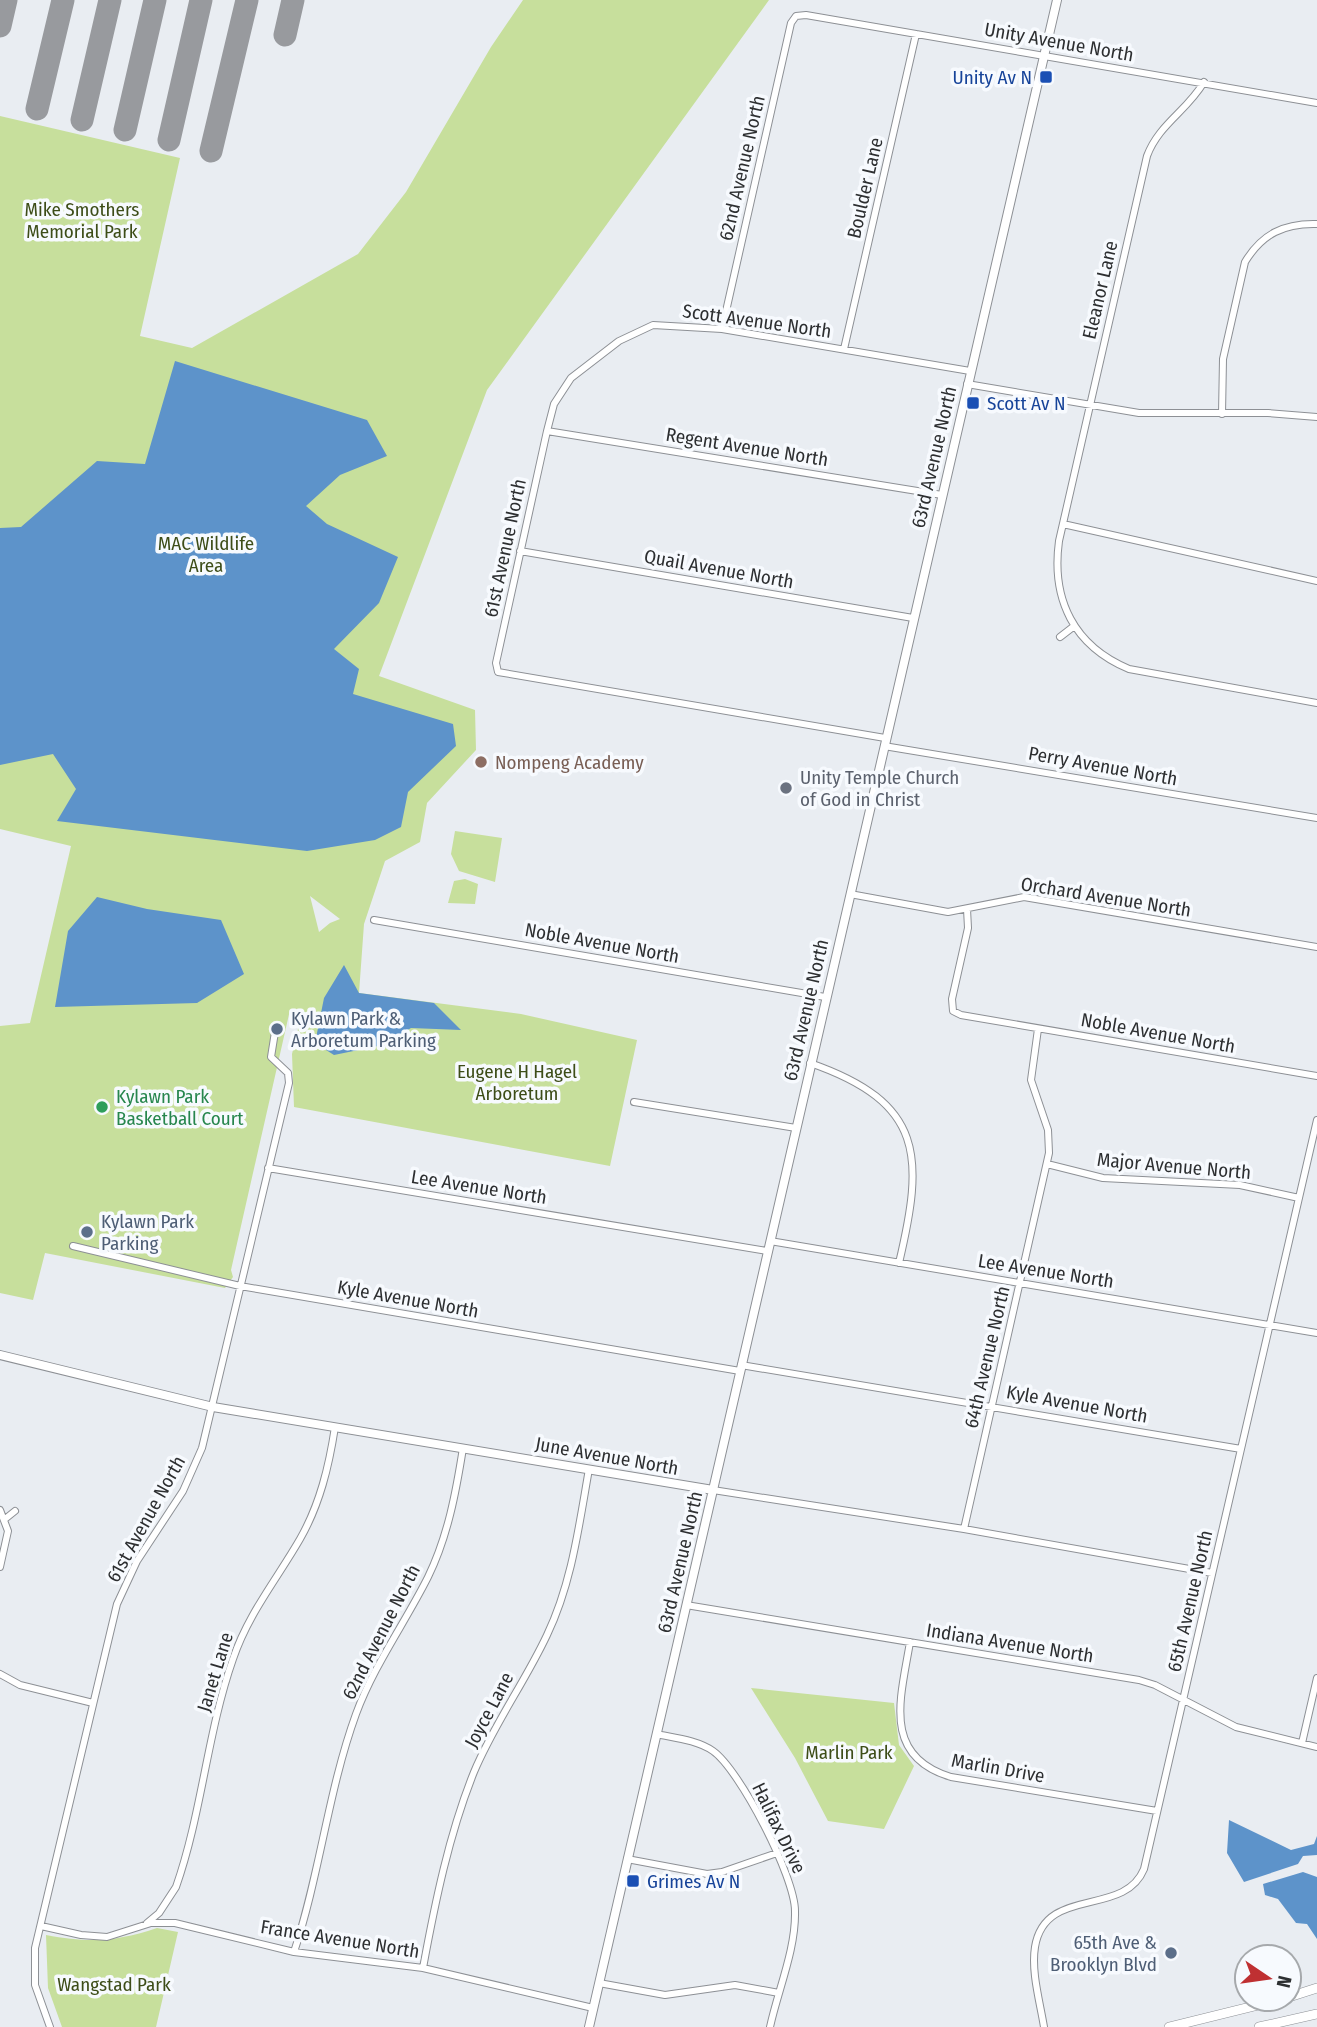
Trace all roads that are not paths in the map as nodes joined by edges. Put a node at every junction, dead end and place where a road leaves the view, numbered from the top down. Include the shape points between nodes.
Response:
1 (1057, 0) edge
2 (796, 16) joint
3 (916, 34) junction
4 (1043, 55) junction
5 (1204, 82) junction
6 (1317, 103) edge
7 (1317, 223) edge
8 (722, 329) junction
9 (844, 349) junction
10 (970, 371) junction
11 (967, 384) junction
12 (1090, 406) junction
13 (1222, 414) junction
14 (1317, 417) edge
15 (547, 431) junction
16 (942, 495) junction
17 (1062, 524) junction
18 (520, 551) junction
19 (1317, 581) edge
20 (913, 618) junction
21 (1073, 627) junction
22 (1060, 637) dead end
23 (498, 672) joint
24 (1317, 703) edge
25 (885, 742) junction
26 (1317, 818) edge
27 (850, 894) junction
28 (967, 909) junction
29 (374, 920) dead end
30 (1317, 947) edge
31 (825, 997) junction
32 (1038, 1029) junction
33 (275, 1032) dead end
34 (810, 1063) junction
35 (1317, 1076) edge
36 (634, 1102) dead end
37 (1317, 1121) edge
38 (796, 1128) junction
39 (1047, 1164) junction
40 (268, 1168) junction
41 (1299, 1198) junction
42 (770, 1241) junction
43 (73, 1246) dead end
44 (767, 1251) junction
45 (899, 1263) junction
46 (1020, 1282) junction
47 (240, 1286) junction
48 (1270, 1325) junction
49 (1317, 1333) edge
50 (0, 1354) edge
51 (741, 1368) junction
52 (992, 1405) junction
53 (213, 1407) junction
54 (335, 1427) junction
55 (463, 1448) junction
56 (1241, 1449) junction
57 (589, 1469) junction
58 (713, 1490) junction
59 (0, 1510) edge
60 (15, 1511) dead end
61 (5, 1519) junction
62 (964, 1529) junction
63 (0, 1567) edge
64 (1212, 1573) junction
65 (686, 1605) junction
66 (910, 1642) junction
67 (0, 1674) edge
68 (1317, 1678) edge
69 (1183, 1699) junction
70 (93, 1703) junction
71 (656, 1734) junction
72 (1302, 1743) junction
73 (1317, 1747) edge
74 (1157, 1811) junction
75 (777, 1853) junction
76 (627, 1859) junction
77 (41, 1926) junction
78 (139, 1928) junction
79 (294, 1952) junction
80 (424, 1968) junction
81 (600, 1983) junction
82 (779, 1993) junction
83 (593, 2008) junction
84 (1233, 2011) edge
85 (1317, 2014) edge
86 (50, 2027) edge
87 (589, 2027) edge
88 (770, 2027) edge
89 (1045, 2027) edge
90 (1169, 2027) edge
91 (1259, 2027) edge

1 - 4 street, 63rd Avenue North
2 - 3 street, Unity Avenue North
2 - 8 street, 62nd Avenue North
3 - 4 street, Unity Avenue North
3 - 9 street, Boulder Lane
4 - 5 street, Unity Avenue North
4 - 10 street, 63rd Avenue North
5 - 6 street, Unity Avenue North
5 - 12 street, Eleanor Lane via 1192,103 1158,132 1147,156
7 - 13 street via 1288,225 1253,250 1241,276 1223,359
8 - 9 street, Scott Avenue North
8 - 15 street, Scott Avenue North via 653,325 619,341 571,378 554,404
9 - 10 street, Scott Avenue North
10 - 11 street, 63rd Avenue North
11 - 12 street
11 - 16 street, 63rd Avenue North
12 - 13 street via 1139,414
12 - 17 street, Eleanor Lane
13 - 14 street
15 - 16 street, Regent Avenue North
15 - 18 street, 61st Avenue North
16 - 20 street, 63rd Avenue North
17 - 19 street
17 - 21 street via 1056,576
18 - 20 street, Quail Avenue North
18 - 23 street, 61st Avenue North via 496,663
20 - 25 street, 63rd Avenue North
21 - 22 street
21 - 24 street via 1098,653 1129,669
23 - 25 street, Perry Avenue North
25 - 26 street, Perry Avenue North
25 - 27 street, 63rd Avenue North
27 - 28 street, Orchard Avenue North via 932,911
27 - 31 street, 63rd Avenue North
28 - 30 street, Orchard Avenue North via 1024,897
28 - 32 street, Noble Avenue North via 968,928 953,1011
29 - 31 street, Noble Avenue North
31 - 34 street, 63rd Avenue North
32 - 35 street, Noble Avenue North
32 - 39 street, 64th Avenue North via 1031,1080 1048,1130
33 - 40 street, 61st Avenue North via 271,1057 288,1073 289,1083
34 - 38 street, 63rd Avenue North
34 - 45 street via 861,1083 892,1112 902,1129 914,1168 914,1189
36 - 38 street
37 - 41 street, 65th Avenue North
38 - 42 street, 63rd Avenue North
39 - 41 street, Major Avenue North via 1103,1178 1240,1185
39 - 46 street, 64th Avenue North
40 - 44 street, Lee Avenue North
40 - 47 street, 61st Avenue North
41 - 48 street, 65th Avenue North
42 - 44 street, 63rd Avenue North
42 - 45 street, Lee Avenue North
43 - 47 street, Kyle Avenue North
44 - 51 street, 63rd Avenue North
45 - 46 street, Lee Avenue North
46 - 48 street, Lee Avenue North
46 - 52 street, 64th Avenue North
47 - 51 street, Kyle Avenue North
47 - 53 street, 61st Avenue North
48 - 49 street, Lee Avenue North
48 - 56 street, 65th Avenue North
50 - 53 street, June Avenue North
51 - 52 street, Kyle Avenue North
51 - 58 street, 63rd Avenue North
52 - 56 street, Kyle Avenue North
52 - 62 street, 64th Avenue North
53 - 54 street, June Avenue North
53 - 70 street, 61st Avenue North via 194,1470 137,1561 117,1604
54 - 55 street, June Avenue North
54 - 78 street, Janet Lane via 315,1508 255,1609 232,1661 176,1887 159,1913
55 - 57 street, June Avenue North
55 - 79 street, 62nd Avenue North via 441,1547 373,1674 345,1746
56 - 64 street, 65th Avenue North
57 - 58 street, June Avenue North
57 - 80 street, Joyce Lane via 560,1604 474,1771 450,1850
58 - 62 street, June Avenue North
58 - 65 street, 63rd Avenue North
59 - 61 street
60 - 61 street
61 - 63 street via 8,1531
62 - 64 street, June Avenue North
64 - 69 street, 65th Avenue North
65 - 66 street, Indiana Avenue North
65 - 71 street, 63rd Avenue North
66 - 69 street, Indiana Avenue North via 1139,1680
66 - 74 street, Marlin Drive via 899,1717 906,1744 925,1766 951,1777
67 - 70 street via 20,1685
68 - 72 street
69 - 72 street, Indiana Avenue North via 1236,1727
69 - 74 street, 65th Avenue North
70 - 77 street, 61st Avenue North
71 - 75 street, Halifax Drive via 715,1753 732,1771
71 - 76 street, 63rd Avenue North
72 - 73 street, Indiana Avenue North
74 - 89 street, 65th Avenue North via 1144,1869 1133,1888 1123,1895 1071,1905 1040,1932 1034,1962
75 - 76 street via 707,1874
75 - 82 street, Halifax Drive via 796,1914
76 - 81 street, 63rd Avenue North
77 - 78 street, France Avenue North via 92,1937
77 - 86 street, 61st Avenue North via 33,1967
78 - 79 street, France Avenue North via 175,1923
79 - 80 street, France Avenue North
80 - 83 street, France Avenue North
81 - 82 street via 665,1995 734,1985
81 - 83 street, 63rd Avenue North
82 - 88 street, Halifax Drive
83 - 87 street, 63rd Avenue North
84 - 90 main road
85 - 91 main road

